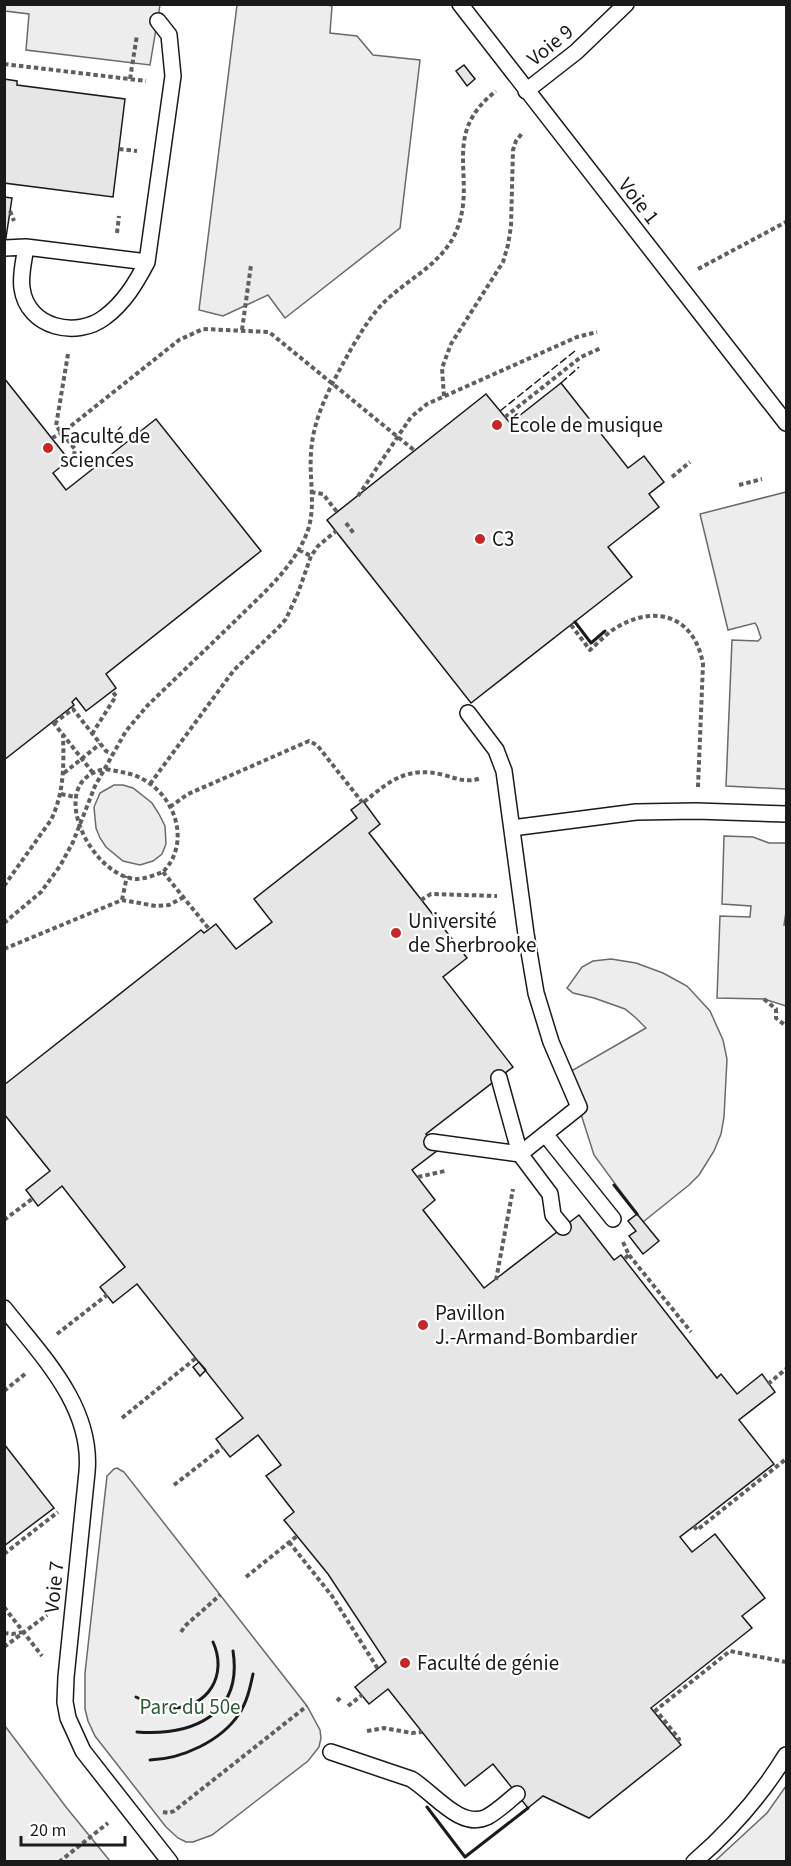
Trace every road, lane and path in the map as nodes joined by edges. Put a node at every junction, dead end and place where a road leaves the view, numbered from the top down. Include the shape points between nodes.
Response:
1 (460, 4) edge
2 (626, 4) edge
3 (158, 21) dead end
4 (137, 30) dead end
5 (4, 64) edge
6 (130, 79) junction
7 (150, 81) dead end
8 (526, 91) junction
9 (493, 93) dead end
10 (523, 132) dead end
11 (119, 149) dead end
12 (142, 151) dead end
13 (786, 222) edge
14 (26, 247) junction
15 (5, 248) edge
16 (147, 262) junction
17 (251, 265) dead end
18 (698, 269) dead end
19 (242, 330) junction
20 (597, 332) dead end
21 (69, 347) dead end
22 (601, 348) dead end
23 (333, 384) junction
24 (444, 396) junction
25 (505, 417) dead end
26 (786, 423) edge
27 (62, 433) junction
28 (399, 436) junction
29 (52, 438) dead end
30 (415, 450) dead end
31 (74, 456) dead end
32 (690, 462) dead end
33 (672, 477) dead end
34 (762, 479) dead end
35 (739, 485) dead end
36 (311, 492) junction
37 (358, 496) dead end
38 (337, 512) dead end
39 (346, 523) dead end
40 (336, 531) dead end
41 (355, 535) dead end
42 (298, 550) junction
43 (311, 556) junction
44 (571, 625) dead end
45 (112, 691) dead end
46 (468, 713) dead end
47 (92, 734) junction
48 (63, 736) junction
49 (101, 744) junction
50 (114, 755) junction
51 (81, 759) junction
52 (106, 769) junction
53 (63, 773) junction
54 (93, 773) junction
55 (474, 781) dead end
56 (150, 784) junction
57 (61, 794) junction
58 (697, 796) dead end
59 (75, 798) junction
60 (170, 807) junction
61 (786, 814) edge
62 (80, 826) junction
63 (512, 828) junction
64 (163, 872) junction
65 (127, 876) junction
66 (4, 886) edge
67 (184, 897) junction
68 (498, 897) dead end
69 (122, 900) junction
70 (421, 900) dead end
71 (4, 923) edge
72 (209, 929) dead end
73 (4, 949) edge
74 (764, 999) dead end
75 (786, 1026) edge
76 (499, 1078) dead end
77 (545, 1134) junction
78 (432, 1142) dead end
79 (520, 1154) junction
80 (32, 1199) dead end
81 (613, 1219) dead end
82 (4, 1220) edge
83 (563, 1227) dead end
84 (629, 1255) dead end
85 (496, 1280) dead end
86 (107, 1295) dead end
87 (4, 1308) edge
88 (690, 1332) dead end
89 (56, 1334) dead end
90 (196, 1358) dead end
91 (786, 1369) edge
92 (28, 1372) dead end
93 (768, 1384) dead end
94 (4, 1391) edge
95 (122, 1418) dead end
96 (223, 1447) dead end
97 (786, 1459) edge
98 (174, 1485) dead end
99 (64, 1511) dead end
100 (694, 1526) dead end
101 (297, 1536) dead end
102 (289, 1542) junction
103 (4, 1554) edge
104 (246, 1577) dead end
105 (220, 1595) dead end
106 (4, 1607) edge
107 (52, 1611) dead end
108 (24, 1632) junction
109 (181, 1632) dead end
110 (4, 1633) edge
111 (4, 1647) edge
112 (39, 1650) dead end
113 (786, 1662) edge
114 (378, 1669) dead end
115 (362, 1695) dead end
116 (341, 1697) dead end
117 (337, 1701) dead end
118 (307, 1706) dead end
119 (348, 1706) dead end
120 (367, 1731) dead end
121 (422, 1732) dead end
122 (677, 1741) dead end
123 (331, 1752) dead end
124 (786, 1755) edge
125 (517, 1794) dead end
126 (162, 1811) dead end
127 (114, 1818) dead end
128 (59, 1862) edge
129 (170, 1862) edge
130 (694, 1862) edge

1 - 8 lane, Voie 1
2 - 8 lane, Voie 9
3 - 16 lane via 169,34 173,76
4 - 6 path
5 - 6 path
6 - 7 path
8 - 26 lane, Voie 1
9 - 23 path via 467,123 462,205 452,240 379,306
10 - 24 path via 513,150 511,226 503,262 451,344 442,368
11 - 12 path
13 - 18 path
14 - 15 lane
14 - 16 lane
14 - 16 lane via 22,288 27,304 50,324 71,330 105,317 124,299
17 - 19 path
19 - 23 path via 269,332
19 - 27 path via 203,329 179,340
20 - 24 path via 577,337
21 - 27 path via 56,426
22 - 25 path via 581,357
23 - 28 path
23 - 36 path via 314,428
24 - 28 path via 411,417
27 - 29 path
27 - 31 path via 75,449
28 - 30 path
28 - 37 path
32 - 33 path
34 - 35 path
36 - 38 path via 323,495
36 - 42 path via 309,524
39 - 41 path
40 - 43 path
42 - 43 path
42 - 50 path via 271,585 141,713
43 - 56 path via 286,619 234,670
44 - 58 path via 590,650 619,626 647,616 676,620 691,634 703,664
45 - 47 path via 116,696
46 - 63 lane via 500,760
47 - 48 path via 73,709 53,722
47 - 49 path
48 - 51 path
48 - 53 path
49 - 50 path
49 - 51 path
50 - 52 path
51 - 53 path
51 - 54 path
52 - 54 path
52 - 56 path via 137,776
52 - 62 path
53 - 57 path
54 - 59 path via 81,784
55 - 60 path via 428,772 410,773 388,783 363,802 317,745 309,741 188,794
56 - 60 path
57 - 59 path
57 - 66 path via 51,820
59 - 62 path
60 - 64 path via 178,826 177,851
61 - 63 lane via 636,812
62 - 65 path via 99,857
62 - 71 path via 60,866 41,892
63 - 77 lane via 536,993 546,1029 579,1107
64 - 65 path via 138,879
64 - 67 path
65 - 69 path
67 - 69 path via 156,906
67 - 72 path
68 - 70 path via 431,894
69 - 73 path
74 - 75 path
76 - 79 lane
77 - 79 lane
77 - 81 lane
78 - 79 lane
79 - 83 lane via 550,1194 553,1215
79 - 85 path
80 - 82 path
84 - 88 path
86 - 89 path
87 - 129 lane, Voie 7 via 62,1383 86,1441 87,1472 66,1677 68,1718 90,1761
90 - 95 path
91 - 93 path
92 - 94 path
96 - 98 path
97 - 100 path via 697,1530
99 - 103 path via 56,1513
101 - 102 path
102 - 104 path
102 - 114 path via 332,1596
105 - 109 path
106 - 108 path
107 - 108 path
108 - 110 path
108 - 111 path
108 - 112 path
113 - 122 path via 730,1651 704,1669 655,1710
115 - 119 path
116 - 117 path
118 - 126 path via 174,1811
120 - 121 path via 384,1728
123 - 125 lane via 411,1779 465,1819 486,1817
124 - 130 lane via 750,1808
127 - 128 path

